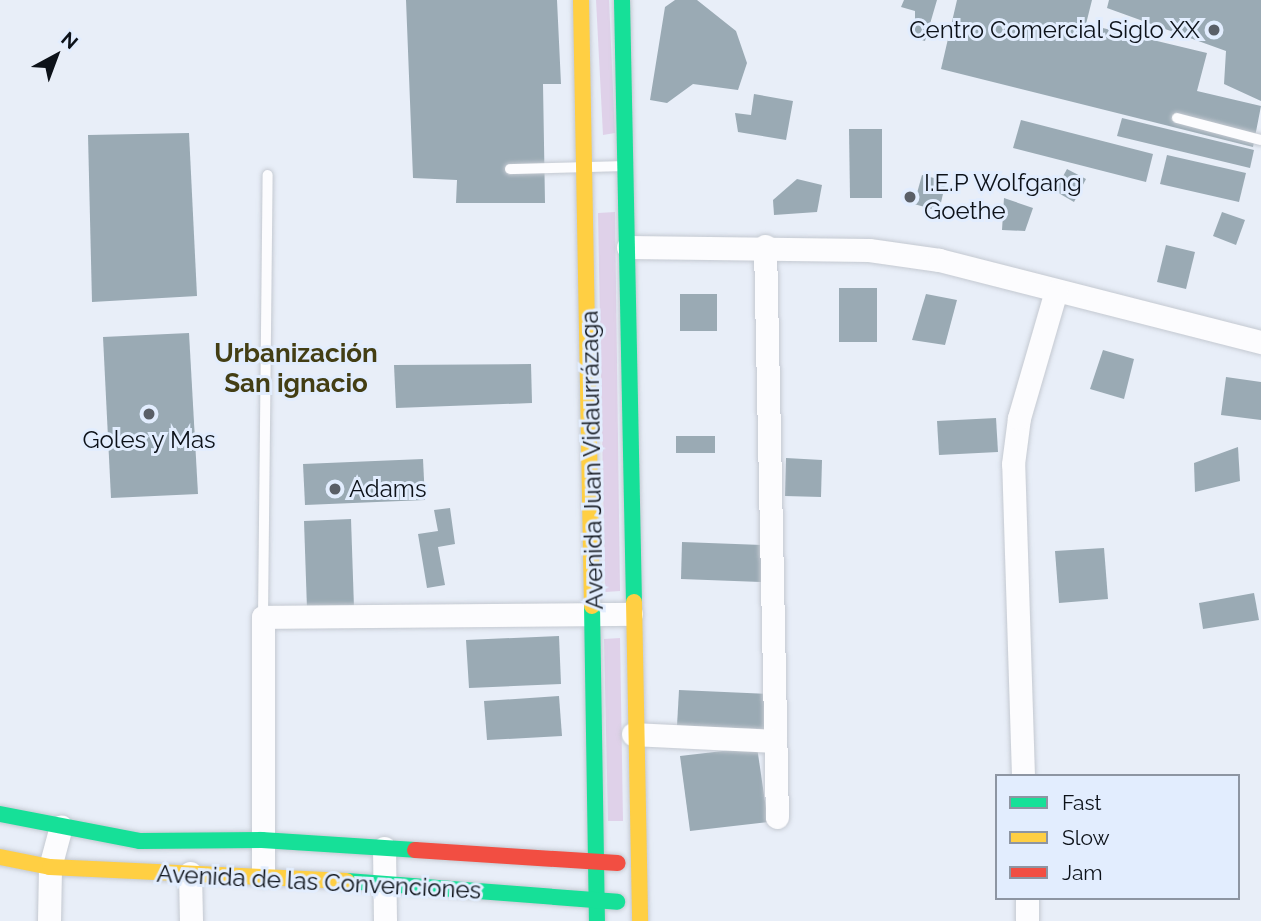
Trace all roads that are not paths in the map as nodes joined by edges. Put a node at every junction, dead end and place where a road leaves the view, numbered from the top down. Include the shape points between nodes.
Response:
1 (580, 0) edge
2 (622, 0) edge
3 (1177, 118) dead end
4 (1261, 140) edge
5 (627, 165) junction
6 (510, 169) dead end
7 (588, 170) junction
8 (268, 174) dead end
9 (765, 246) junction
10 (628, 247) junction
11 (1056, 290) junction
12 (1261, 342) edge
13 (631, 614) junction
14 (593, 615) junction
15 (263, 617) junction
16 (633, 734) junction
17 (775, 741) junction
18 (1023, 774) edge
19 (0, 814) edge
20 (777, 817) dead end
21 (61, 826) junction
22 (262, 840) junction
23 (384, 848) junction
24 (0, 857) edge
25 (597, 863) junction
26 (637, 864) junction
27 (50, 867) junction
28 (190, 873) junction
29 (263, 875) junction
30 (384, 883) junction
31 (1027, 900) edge
32 (596, 901) junction
33 (640, 903) junction
34 (49, 921) edge
35 (191, 921) edge
36 (385, 921) edge
37 (597, 921) edge
38 (640, 921) edge
39 (1027, 921) edge

1 - 7 main road, Avenida Juan Vidaurrázaga
2 - 5 main road, Avenida Juan Vidaurrázaga
3 - 4 lane
5 - 7 lane
5 - 10 main road, Avenida Juan Vidaurrázaga
6 - 7 lane
7 - 14 main road, Avenida Juan Vidaurrázaga
8 - 15 lane
9 - 10 street
9 - 11 street via 939,260
9 - 17 street
10 - 13 main road, Avenida Juan Vidaurrázaga
11 - 12 street
11 - 18 street via 1019,418 1013,464
13 - 14 street
13 - 16 main road, Avenida Juan Vidaurrázaga
14 - 15 street
14 - 25 main road, Avenida Juan Vidaurrázaga
15 - 22 street
16 - 17 street
16 - 26 main road, Avenida Juan Vidaurrázaga
17 - 20 street
19 - 21 main road, Avenida de las Convenciones
21 - 22 main road, Avenida de las Convenciones via 140,841
21 - 27 street
22 - 23 main road, Avenida de las Convenciones
22 - 29 street
23 - 25 main road, Avenida de las Convenciones
23 - 30 street
24 - 27 main road, Avenida de las Convenciones
25 - 26 main road, Avenida de las Convenciones
25 - 32 main road, Avenida Juan Vidaurrázaga
26 - 33 main road, Avenida Juan Vidaurrázaga
27 - 28 main road, Avenida de las Convenciones
27 - 34 street
28 - 29 main road, Avenida de las Convenciones
28 - 35 street
29 - 30 main road, Avenida de las Convenciones
30 - 32 main road, Avenida de las Convenciones
30 - 36 street
31 - 39 street
32 - 33 main road, Avenida de las Convenciones
32 - 37 main road, Avenida Juan Vidaurrázaga
33 - 38 main road, Avenida Juan Vidaurrázaga

